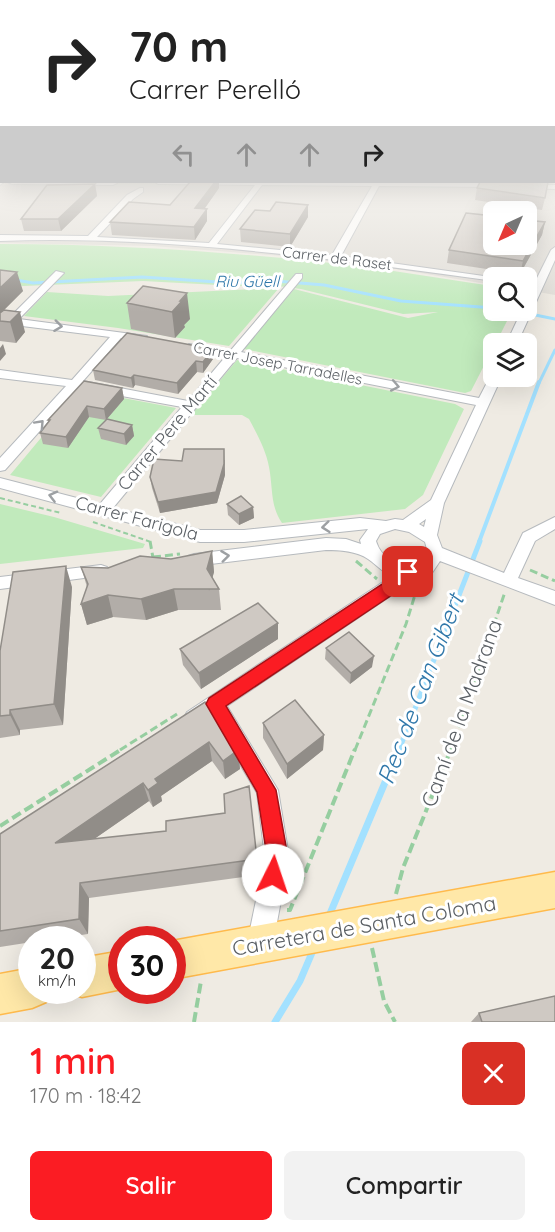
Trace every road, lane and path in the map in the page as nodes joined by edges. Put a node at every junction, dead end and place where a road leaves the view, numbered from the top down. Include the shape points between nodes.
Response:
1 (99, 217) edge
2 (111, 217) edge
3 (234, 217) edge
4 (358, 217) edge
5 (0, 238) edge
6 (78, 238) junction
7 (91, 238) junction
8 (212, 245) junction
9 (555, 250) edge
10 (336, 256) junction
11 (59, 273) dead end
12 (299, 276) dead end
13 (483, 276) edge
14 (538, 285) joint
15 (6, 320) edge
16 (0, 333) edge
17 (516, 333) edge
18 (119, 334) junction
19 (159, 340) edge
20 (180, 344) edge
21 (234, 353) junction
22 (0, 375) edge
23 (77, 384) junction
24 (491, 387) edge
25 (484, 404) junction
26 (190, 405) junction
27 (0, 467) edge
28 (0, 483) edge
29 (0, 498) edge
30 (436, 503) junction
31 (104, 509) junction
32 (70, 515) dead end
33 (91, 521) dead end
34 (555, 522) edge
35 (407, 525) junction
36 (384, 526) junction
37 (337, 544) junction
38 (433, 550) junction
39 (371, 554) junction
40 (154, 565) joint
41 (518, 565) junction
42 (119, 569) edge
43 (503, 578) junction
44 (413, 579) junction
45 (555, 581) edge
46 (0, 583) edge
47 (386, 590) junction
48 (555, 597) edge
49 (215, 704) junction
50 (176, 729) edge
51 (555, 890) edge
52 (371, 924) junction
53 (273, 931) junction
54 (188, 957) edge
55 (18, 991) edge
56 (0, 994) edge
57 (194, 1022) edge
58 (395, 1022) edge

1 - 6 street
2 - 7 street
3 - 8 street
4 - 10 street
5 - 6 street, Carrer de Raset
6 - 7 street, Carrer de Raset
7 - 8 street, Carrer de Raset
8 - 10 street, Carrer de Raset
9 - 14 street
10 - 13 street, Carrer de Raset
11 - 15 street
12 - 21 street, Carrer Pere Martí
14 - 17 street
15 - 16 street
15 -> 18 street
18 - 19 street
18 - 23 street
20 - 21 street, Carrer Josep Tarradelles
21 -> 25 street, Carrer Josep Tarradelles
21 - 26 street, Carrer Pere Martí
22 - 23 street
23 - 26 street
27 -> 23 street
24 - 25 street
25 - 30 street
26 - 31 street, Carrer Pere Martí
31 -> 28 street, Carrer Farigola
29 - 32 path
30 - 35 street
30 - 38 street
36 -> 31 street, Carrer Farigola via 360,523 244,536 200,536
33 - 40 path via 151,540
34 - 41 street via 529,537
35 - 36 street
35 - 38 street via 419,529
36 - 39 street via 369,540
37 - 39 street
40 -> 37 street
37 - 47 path
38 - 43 street
38 - 44 street
39 - 44 street via 389,569
41 - 43 street
41 - 45 path
42 - 46 street
43 - 48 street
43 - 52 path, Camí de la Madrana via 460,727 403,868
44 - 47 street
44 - 53 path via 416,597 406,624 290,910
47 - 49 street
49 - 50 street
49 - 53 street via 267,790 277,857
51 - 52 main road, Carretera de Santa Coloma
52 - 53 main road, Carretera de Santa Coloma
52 - 58 path via 384,1001
53 - 54 main road, Carretera de Santa Coloma
54 - 57 path via 201,988
55 - 56 main road

